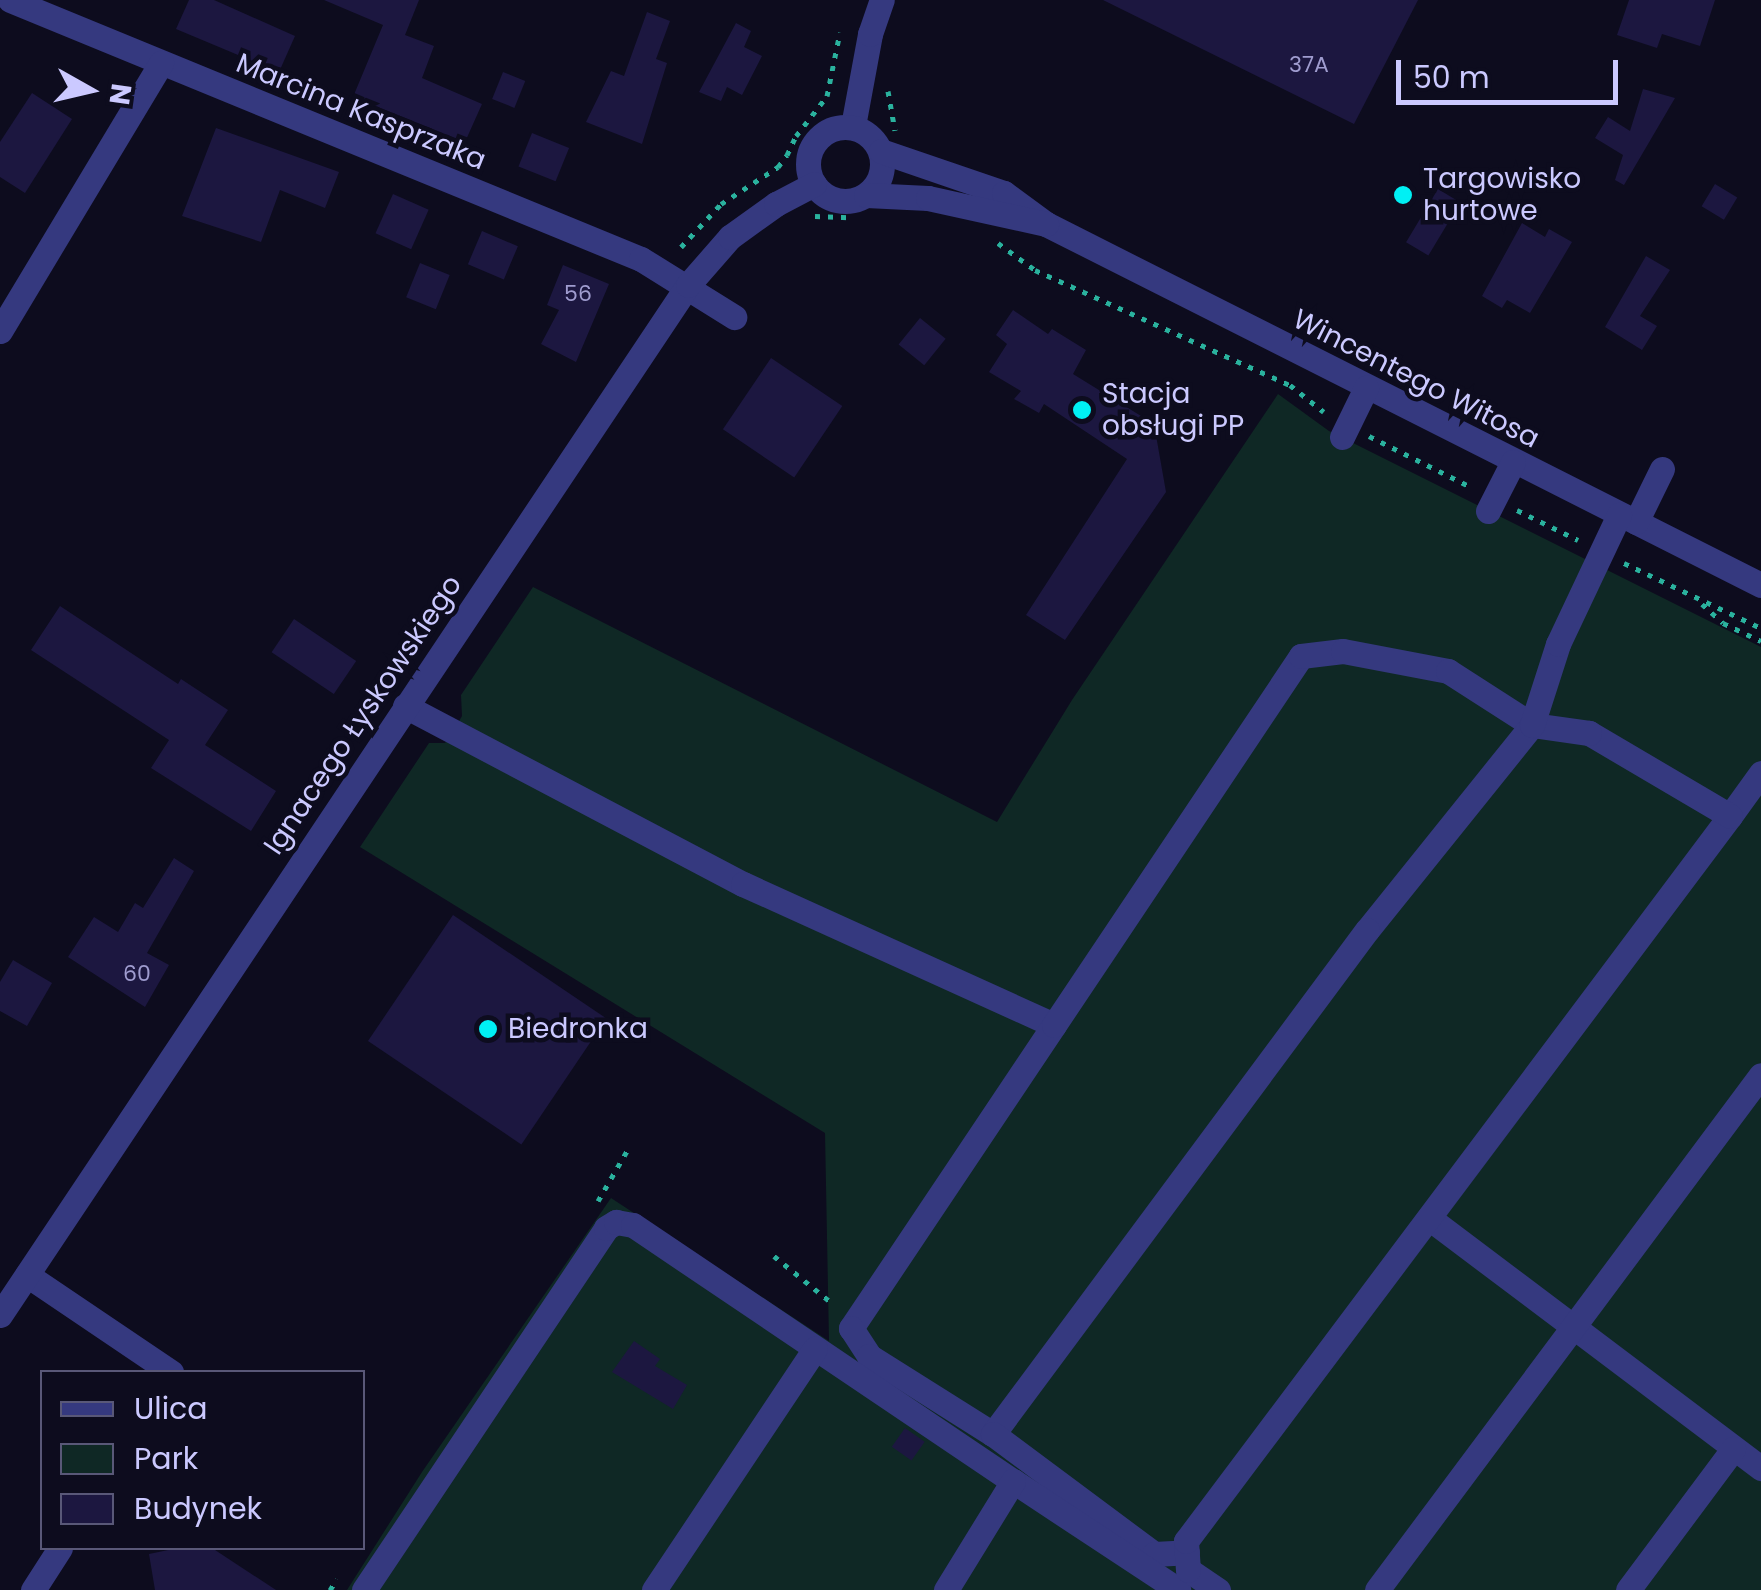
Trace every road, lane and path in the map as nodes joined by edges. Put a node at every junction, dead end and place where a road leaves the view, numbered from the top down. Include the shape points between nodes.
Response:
1 (10, 0) edge
2 (882, 0) edge
3 (841, 27) dead end
4 (161, 63) junction
5 (820, 79) dead end
6 (830, 80) junction
7 (840, 82) dead end
8 (879, 88) dead end
9 (853, 126) junction
10 (892, 145) junction
11 (814, 184) junction
12 (866, 195) junction
13 (1046, 224) junction
14 (989, 238) dead end
15 (676, 253) dead end
16 (688, 285) junction
17 (734, 317) dead end
18 (0, 332) edge
19 (1366, 388) junction
20 (1344, 431) junction
21 (1513, 462) junction
22 (1662, 469) dead end
23 (1492, 505) junction
24 (1627, 518) junction
25 (1601, 552) junction
26 (1761, 585) edge
27 (1700, 602) junction
28 (1761, 628) edge
29 (1761, 640) edge
30 (405, 706) junction
31 (1532, 724) junction
32 (1761, 773) edge
33 (1730, 816) junction
34 (1054, 1025) junction
35 (1761, 1075) edge
36 (628, 1151) dead end
37 (592, 1212) dead end
38 (1429, 1218) junction
39 (774, 1256) dead end
40 (27, 1275) junction
41 (0, 1315) edge
42 (855, 1322) junction
43 (1572, 1328) junction
44 (815, 1349) junction
45 (168, 1370) edge
46 (993, 1434) junction
47 (1733, 1449) junction
48 (1761, 1468) edge
49 (1013, 1481) junction
50 (59, 1550) edge
51 (1187, 1552) junction
52 (33, 1590) edge
53 (364, 1590) edge
54 (654, 1590) edge
55 (946, 1590) edge
56 (1178, 1590) edge
57 (1218, 1590) edge
58 (1376, 1590) edge
59 (1628, 1590) edge

1 - 4 street, Marcina Kasprzaka
2 - 9 street
3 - 6 path
4 - 16 street, Marcina Kasprzaka via 641,259
4 - 18 street
5 - 6 path
6 - 7 path
6 - 15 path via 820,109 778,167 721,204
8 - 10 path via 888,90
9 - 10 street
9 - 11 street via 817,138 808,161
10 - 12 street
10 - 13 street, Wincentego Witosa via 1004,193
11 - 12 street via 832,199
11 - 16 street, Ignacego Łyskowskiego via 730,237
12 - 13 street, Wincentego Witosa via 928,198
13 - 19 street, Wincentego Witosa
14 - 20 path via 1036,270 1290,385
16 - 17 street, Marcina Kasprzaka
16 - 30 street, Ignacego Łyskowskiego
19 - 20 street
19 - 21 street, Wincentego Witosa
20 - 23 path
21 - 23 street
21 - 24 street, Wincentego Witosa
22 - 24 street
23 - 25 path
24 - 25 street
24 - 26 street, Wincentego Witosa
25 - 27 path
25 - 31 street via 1558,644
27 - 28 path
27 - 29 path via 1724,623
30 - 34 street via 743,884
30 - 40 street, Ignacego Łyskowskiego
31 - 33 street via 1588,733
31 - 34 street via 1448,671 1343,651 1301,656
31 - 46 street via 1367,930
32 - 33 street
33 - 38 street
34 - 42 street
35 - 43 street
36 - 37 path
38 - 43 street
38 - 51 street via 1186,1541
39 - 42 path
40 - 41 street, Ignacego Łyskowskiego
40 - 45 street
42 - 46 street via 856,1342 869,1356
43 - 47 street
43 - 58 street
44 - 49 street
44 - 53 street via 633,1225 616,1222
44 - 54 street
46 - 51 street via 1154,1554
47 - 48 street
47 - 59 street
49 - 55 street
49 - 56 street
50 - 52 street
51 - 57 street via 1188,1570

